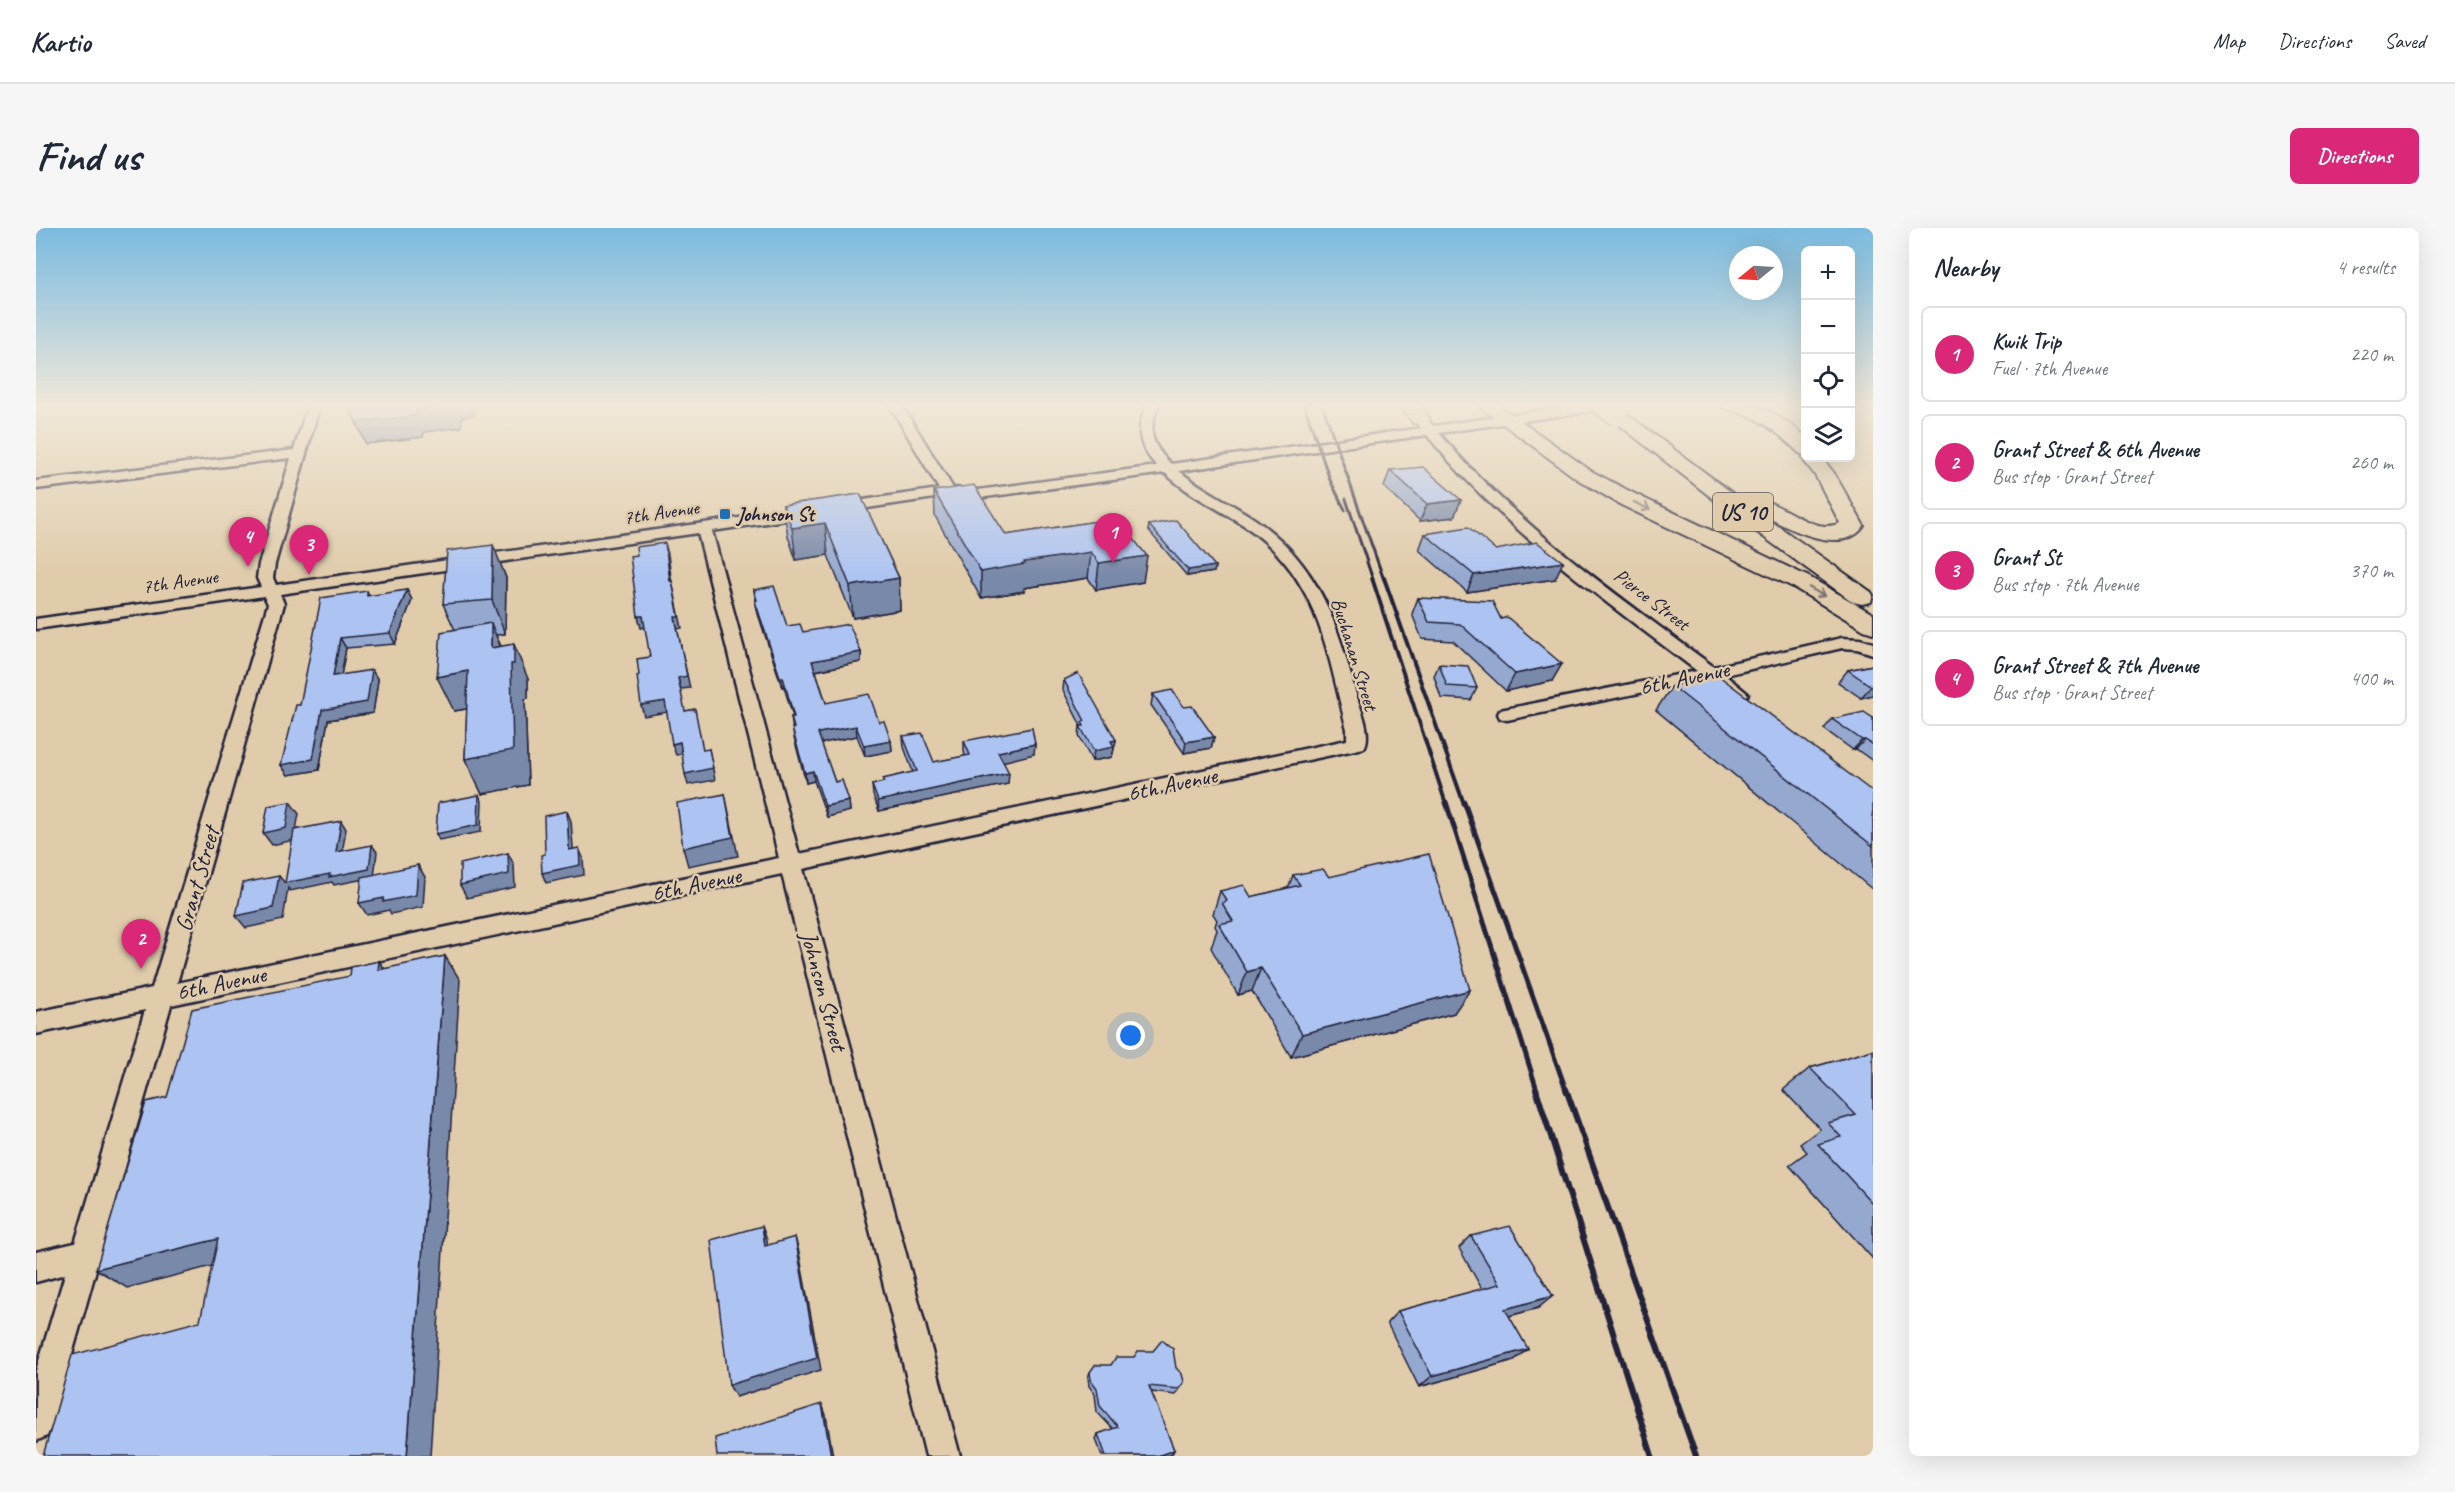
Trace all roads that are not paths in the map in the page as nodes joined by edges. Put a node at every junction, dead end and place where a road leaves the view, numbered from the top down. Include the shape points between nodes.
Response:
1 (231, 461) edge
2 (298, 461) edge
3 (930, 461) edge
4 (1121, 461) edge
5 (1161, 461) edge
6 (1201, 461) edge
7 (1459, 461) edge
8 (1564, 461) edge
9 (1683, 461) edge
10 (1695, 461) edge
11 (1815, 462) edge
12 (1825, 462) edge
13 (1167, 468) junction
14 (1720, 478) junction
15 (36, 485) edge
16 (948, 492) junction
17 (704, 527) junction
18 (1873, 530) edge
19 (1873, 587) edge
20 (268, 589) junction
21 (1873, 604) edge
22 (36, 624) edge
23 (1873, 625) edge
24 (1866, 646) edge
25 (1712, 673) junction
26 (1749, 702) edge
27 (1507, 714) dead end
28 (1357, 744) joint
29 (790, 864) junction
30 (163, 996) junction
31 (36, 1023) edge
32 (87, 1254) junction
33 (36, 1268) edge
34 (36, 1425) edge
35 (943, 1456) edge

1 - 15 street
2 - 20 street, Grant Street via 267,564
3 - 16 street
4 - 16 street via 971,484
5 - 13 street, Buchanan Street
6 - 13 street, 7th Avenue
7 - 25 street, Pierce Street via 1505,512
8 -> 23 highway via 1605,487 1801,582
9 - 21 highway, US 10 via 1760,524
10 - 14 highway, US 10
11 - 14 highway via 1853,526 1835,534 1804,528
12 - 18 highway
13 - 16 street, 7th Avenue via 978,494
13 - 28 street, Buchanan Street via 1271,540 1308,583 1321,606
14 - 19 highway, US 10
16 - 17 street, 7th Avenue
17 - 20 street, 7th Avenue
17 - 29 street, Johnson Street
20 - 22 street, 7th Avenue
20 - 30 street, Grant Street via 276,604
24 - 25 street, 6th Avenue via 1842,643
25 - 26 street, Pierce Street
25 - 27 street, 6th Avenue
28 - 29 street, 6th Avenue
29 - 30 street, 6th Avenue
29 - 35 street, Johnson Street
30 - 31 street, 6th Avenue
30 - 32 street, Grant Street
32 - 33 street
32 - 34 street, Grant Street

